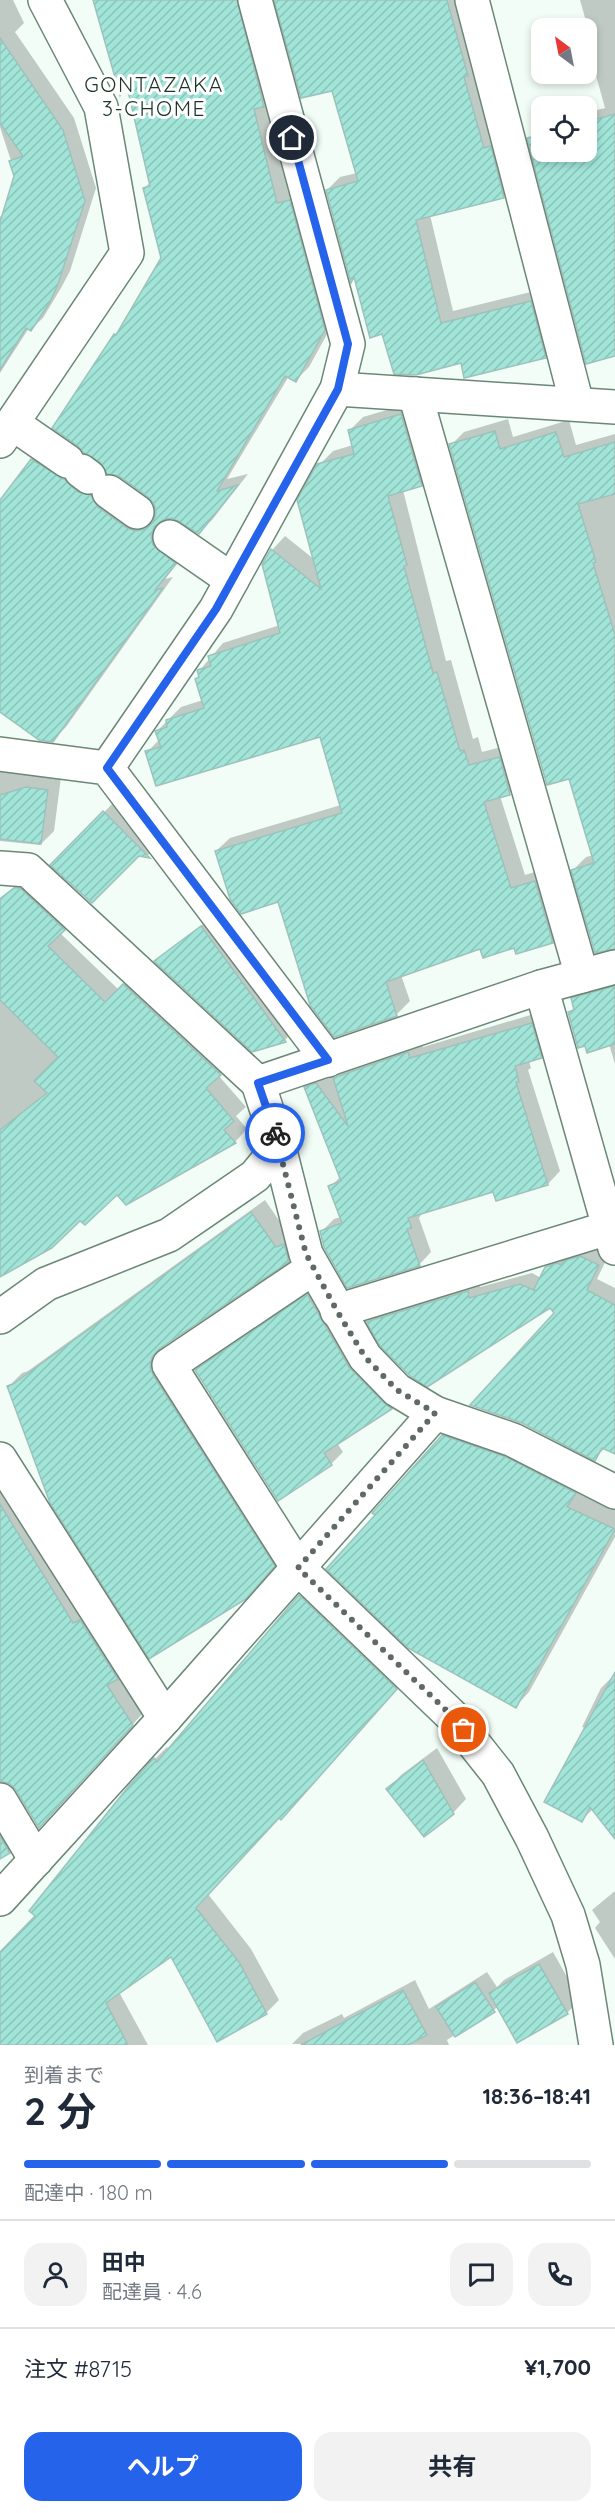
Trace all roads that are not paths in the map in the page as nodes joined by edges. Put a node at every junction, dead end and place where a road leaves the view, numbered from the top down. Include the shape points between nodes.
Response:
1 (45, 0) edge
2 (255, 0) edge
3 (472, 0) edge
4 (338, 389) junction
5 (415, 394) junction
6 (577, 404) junction
7 (615, 407) edge
8 (6, 432) edge
9 (137, 512) dead end
10 (170, 537) dead end
11 (232, 580) junction
12 (0, 754) edge
13 (107, 768) junction
14 (0, 868) edge
15 (615, 967) edge
16 (582, 976) junction
17 (541, 987) junction
18 (328, 1060) junction
19 (258, 1083) junction
20 (279, 1147) junction
21 (611, 1239) edge
22 (313, 1268) junction
23 (337, 1311) junction
24 (0, 1317) edge
25 (435, 1413) junction
26 (0, 1459) edge
27 (615, 1492) edge
28 (298, 1568) junction
29 (165, 1718) junction
30 (0, 1800) edge
31 (36, 1860) junction
32 (0, 1899) edge
33 (596, 2045) edge

1 - 8 street via 101,107 127,253
2 - 4 street via 348,344
3 - 6 street
4 - 5 street
4 - 11 street
5 - 6 street
5 - 16 street
6 - 7 street
8 - 9 street via 86,475
10 - 11 street
11 - 13 street
12 - 13 street
13 - 18 street
14 - 19 street via 28,870
15 - 16 street
16 - 17 street
17 - 18 street
17 - 21 street
18 - 19 street
19 - 20 street
20 - 22 street
20 - 24 street via 255,1176 169,1235 46,1284
21 - 23 street
22 - 23 street
22 - 28 street via 169,1365
23 - 25 street via 365,1357 397,1390
25 - 27 street via 513,1440
25 - 28 street
26 - 29 street
28 - 29 street
28 - 33 street via 452,1716 498,1774 568,1915 583,1965
29 - 31 street
30 - 31 street
31 - 32 street

